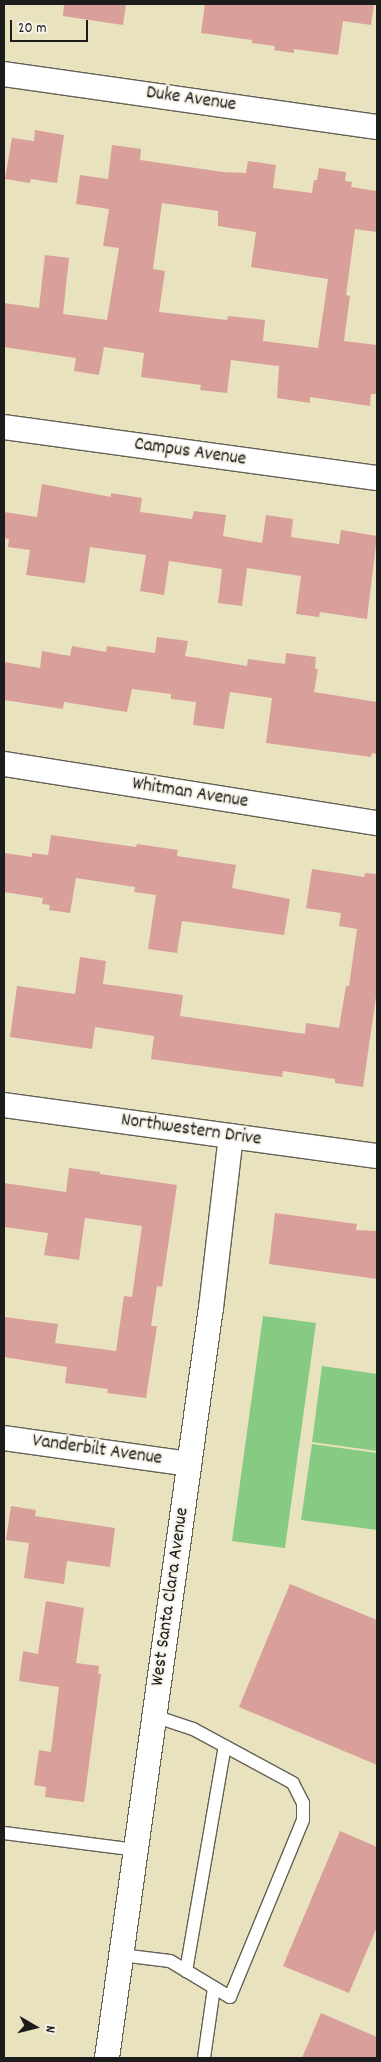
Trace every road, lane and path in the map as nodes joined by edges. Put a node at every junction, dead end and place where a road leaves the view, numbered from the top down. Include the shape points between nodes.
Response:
1 (4, 74) edge
2 (377, 127) edge
3 (4, 428) edge
4 (377, 478) edge
5 (4, 764) edge
6 (377, 823) edge
7 (4, 1105) edge
8 (232, 1136) junction
9 (377, 1156) edge
10 (4, 1438) edge
11 (189, 1464) junction
12 (154, 1716) junction
13 (225, 1746) junction
14 (4, 1833) edge
15 (136, 1850) junction
16 (121, 1956) junction
17 (186, 1971) junction
18 (214, 1988) junction
19 (107, 2058) edge
20 (204, 2058) edge

1 - 2 street, Duke Avenue
3 - 4 street, Campus Avenue
5 - 6 street, Whitman Avenue
7 - 8 street, Northwestern Drive
8 - 9 street, Northwestern Drive
8 - 11 street, West Santa Clara Avenue
10 - 11 street, Vanderbilt Avenue
11 - 12 street, West Santa Clara Avenue
12 - 13 lane via 194,1729
12 - 15 street, West Santa Clara Avenue
13 - 17 lane
13 - 18 lane via 293,1784 303,1803 303,1820 230,1998
14 - 15 lane
15 - 16 street, West Santa Clara Avenue
16 - 17 lane via 170,1961
16 - 19 street, West Santa Clara Avenue
17 - 18 lane
18 - 20 lane

